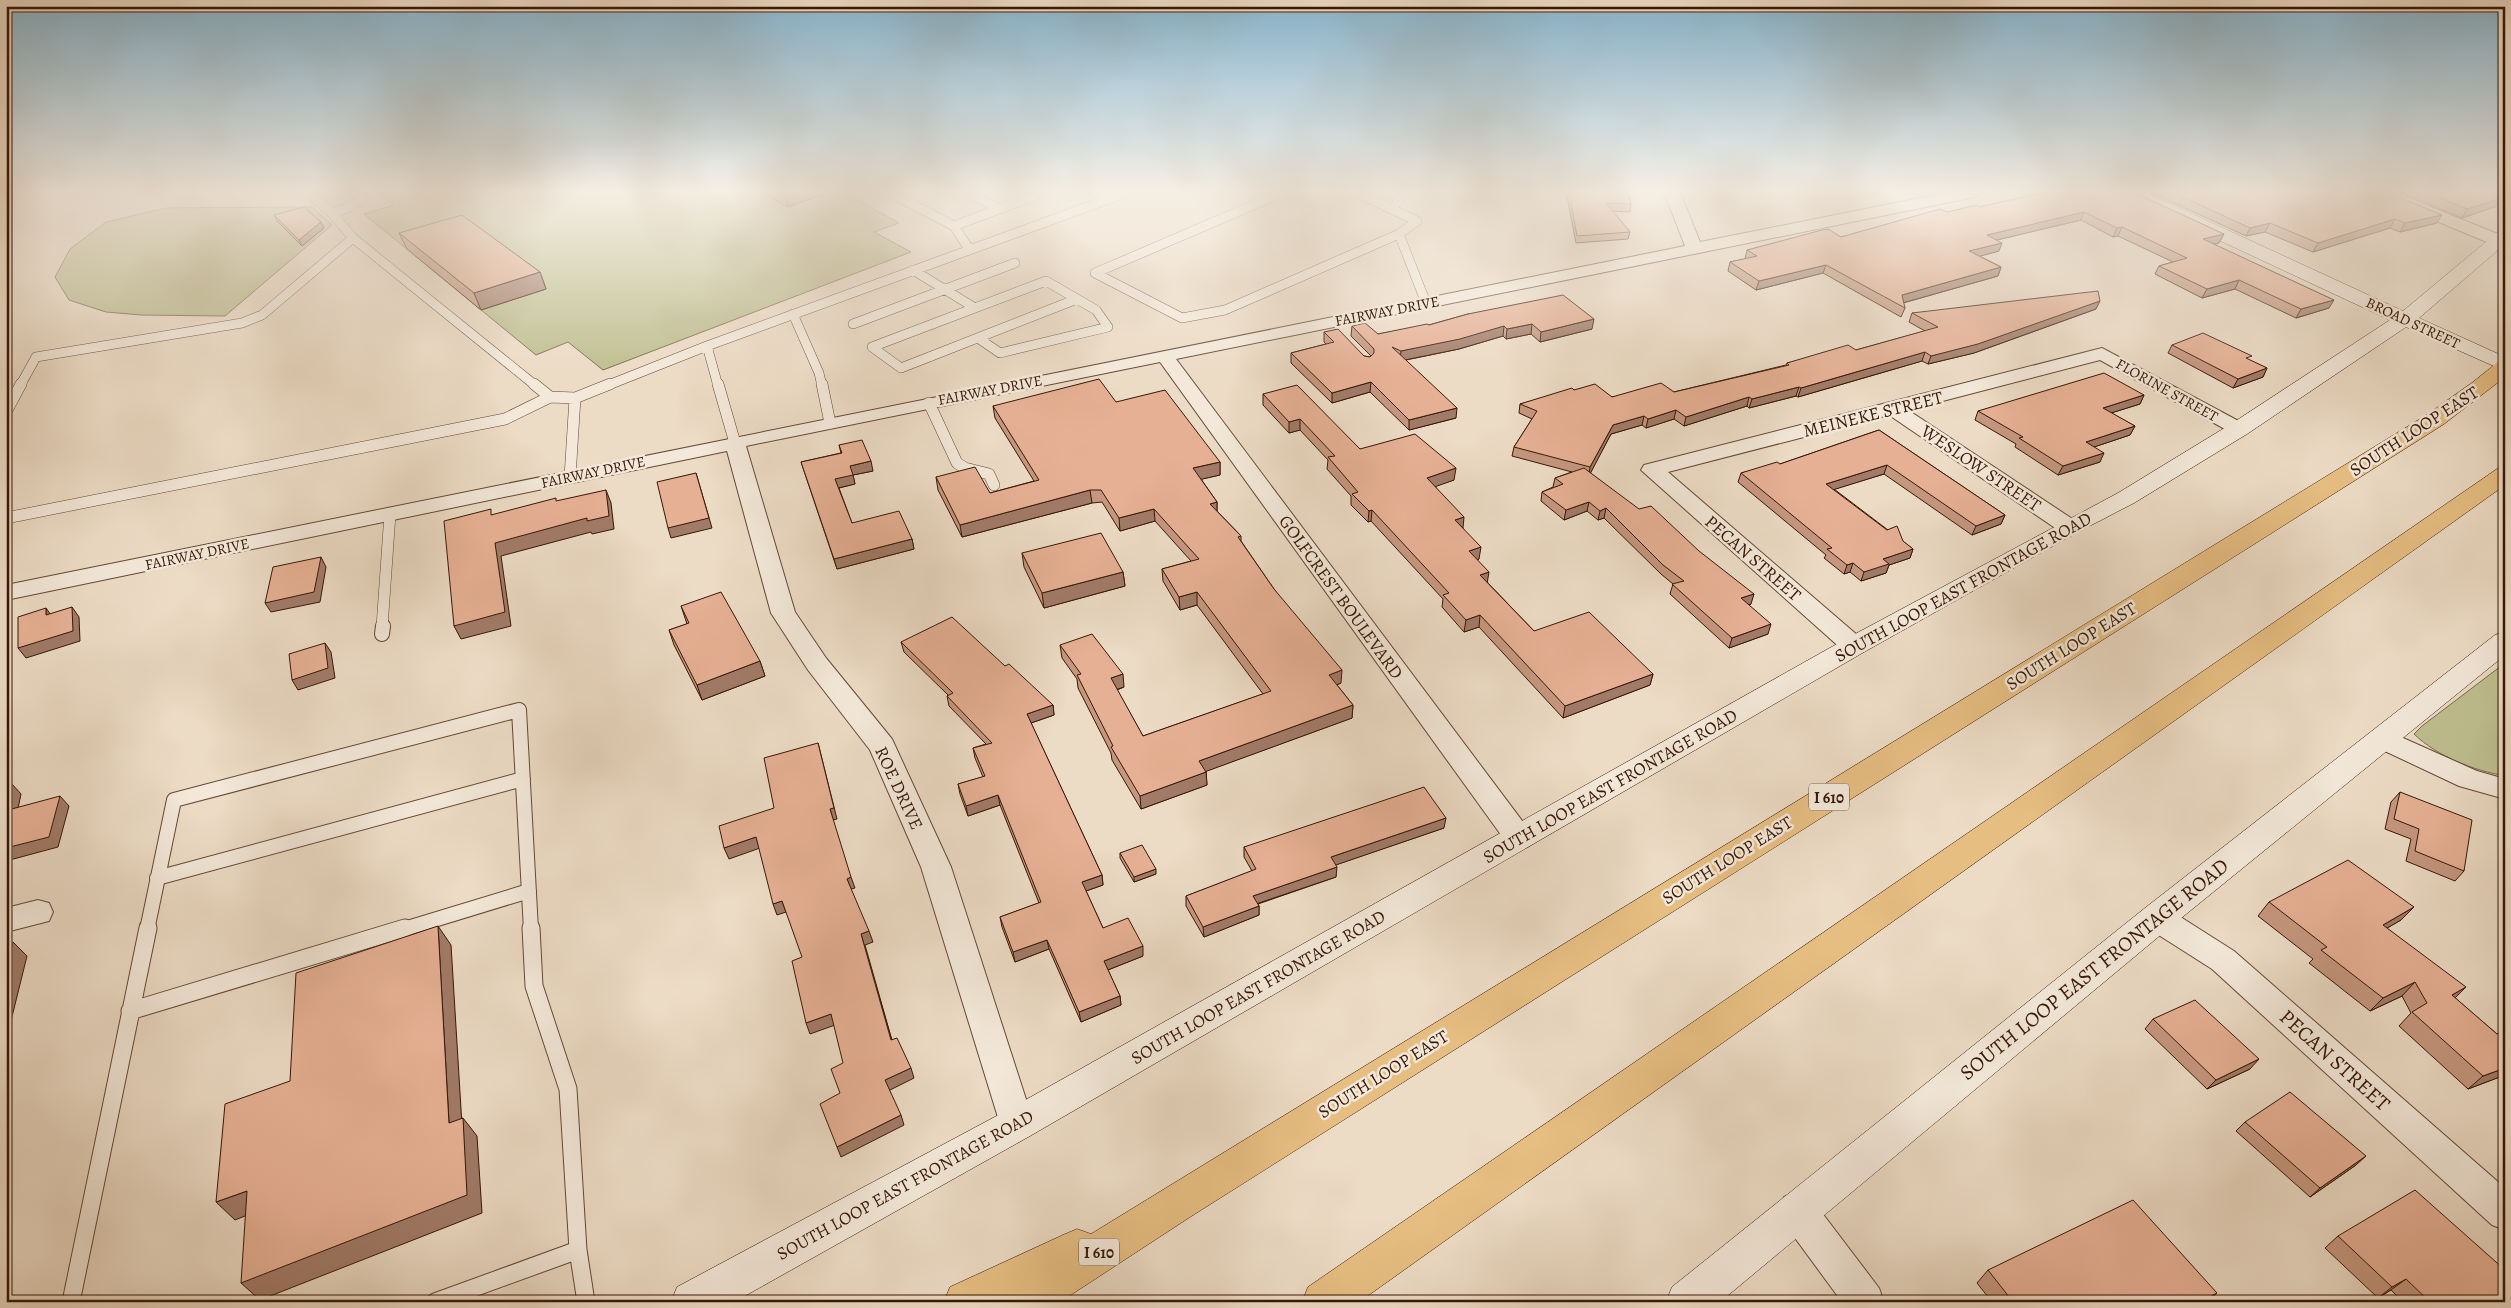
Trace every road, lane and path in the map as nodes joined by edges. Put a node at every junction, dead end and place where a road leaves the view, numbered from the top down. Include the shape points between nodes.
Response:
1 (335, 253) edge
2 (372, 253) edge
3 (958, 253) edge
4 (1142, 253) edge
5 (1355, 253) edge
6 (1406, 253) edge
7 (1680, 253) edge
8 (2262, 253) edge
9 (2484, 253) edge
10 (1015, 263) dead end
11 (913, 270) junction
12 (946, 290) junction
13 (1077, 299) junction
14 (1426, 303) junction
15 (975, 308) junction
16 (793, 314) junction
17 (2405, 319) junction
18 (853, 324) dead end
19 (978, 338) junction
20 (707, 346) junction
21 (1164, 355) junction
22 (2094, 356) joint
23 (2505, 366) edge
24 (550, 396) junction
25 (575, 398) junction
26 (930, 403) junction
27 (1893, 409) junction
28 (6, 412) edge
29 (830, 423) junction
30 (2240, 430) junction
31 (735, 443) junction
32 (1652, 470) joint
33 (2505, 474) edge
34 (570, 477) junction
35 (994, 485) dead end
36 (390, 514) junction
37 (6, 518) edge
38 (2069, 527) junction
39 (6, 593) edge
40 (382, 634) dead end
41 (2505, 641) edge
42 (1854, 646) junction
43 (2383, 739) junction
44 (523, 779) junction
45 (2505, 789) edge
46 (1519, 838) junction
47 (157, 878) junction
48 (529, 891) junction
49 (38, 912) dead end
50 (2157, 918) junction
51 (6, 920) edge
52 (130, 1011) junction
53 (1016, 1124) junction
54 (1176, 1203) junction
55 (1797, 1210) junction
56 (2505, 1212) edge
57 (578, 1250) junction
58 (71, 1302) edge
59 (435, 1302) edge
60 (586, 1302) edge
61 (692, 1302) edge
62 (965, 1302) edge
63 (1022, 1302) edge
64 (1323, 1302) edge
65 (1687, 1302) edge
66 (1865, 1302) edge

1 - 28 lane via 262,315 242,323 36,357
2 - 24 lane
3 - 11 lane
4 - 5 lane via 1095,273 1182,318 1225,310
6 - 14 lane
7 - 14 street, FAIRWAY DRIVE
8 - 17 main road, BROAD STREET
9 - 17 main road, SOUTH LOOP EAST FRONTAGE ROAD
10 - 12 lane
11 - 12 lane
11 - 16 lane
12 - 15 lane
12 - 18 lane
13 - 15 lane via 1046,281
13 - 19 lane
13 - 19 lane via 1096,310 1108,328 1000,352
14 - 21 street, FAIRWAY DRIVE via 1333,326
15 - 19 lane via 872,347 901,368
16 - 20 lane
16 - 29 lane via 819,373
17 - 23 main road, BROAD STREET
17 - 30 main road, SOUTH LOOP EAST FRONTAGE ROAD
20 - 25 lane
20 - 31 lane
21 - 26 street, FAIRWAY DRIVE
21 - 46 street, GOLFCREST BOULEVARD
22 - 27 street, MEINEKE STREET
22 - 30 street, FLORINE STREET via 2102,354
23 - 54 highway, SOUTH LOOP EAST / I 610 via 2480,387 2394,445
24 - 25 lane
24 - 37 lane via 505,419
25 - 34 lane
26 - 29 street, FAIRWAY DRIVE
26 - 35 lane via 957,463 964,469 989,474
27 - 32 street, MEINEKE STREET
27 - 38 street, WESLOW STREET
29 - 31 street, FAIRWAY DRIVE
30 - 38 main road, SOUTH LOOP EAST FRONTAGE ROAD via 2126,498
31 - 34 street, FAIRWAY DRIVE
31 - 53 street, ROE DRIVE via 783,613 882,746 936,867
32 - 42 street, PECAN STREET
33 - 64 highway
34 - 36 street, FAIRWAY DRIVE
36 - 39 street, FAIRWAY DRIVE
36 - 40 lane
38 - 42 main road, SOUTH LOOP EAST FRONTAGE ROAD
41 - 43 main road, SOUTH LOOP EAST FRONTAGE ROAD
42 - 46 main road, SOUTH LOOP EAST FRONTAGE ROAD
43 - 45 street via 2469,779
43 - 50 main road, SOUTH LOOP EAST FRONTAGE ROAD
44 - 47 lane
44 - 47 lane via 519,710 174,800
44 - 48 lane
46 - 53 main road, SOUTH LOOP EAST FRONTAGE ROAD
47 - 52 lane
48 - 52 lane
48 - 57 lane via 534,986 568,1089
49 - 51 street
50 - 55 main road, SOUTH LOOP EAST FRONTAGE ROAD
50 - 56 street, PECAN STREET via 2223,960
52 - 58 lane
53 - 61 main road, SOUTH LOOP EAST FRONTAGE ROAD
54 - 62 highway
54 - 63 highway, SOUTH LOOP EAST / I 610
55 - 65 main road, SOUTH LOOP EAST FRONTAGE ROAD
55 - 66 street
57 - 59 lane
57 - 60 lane

